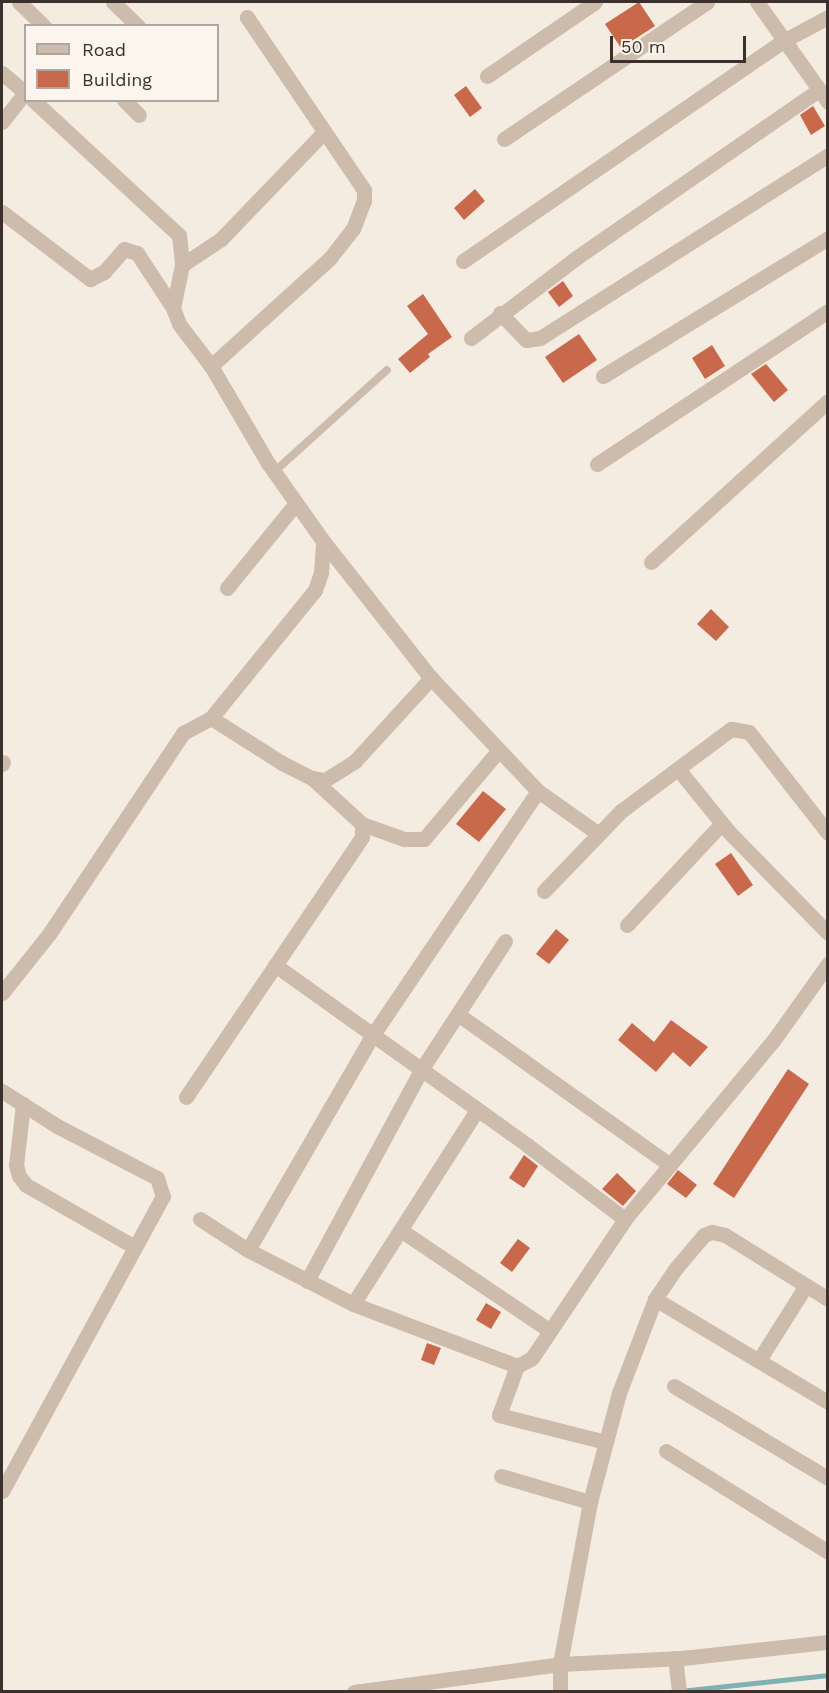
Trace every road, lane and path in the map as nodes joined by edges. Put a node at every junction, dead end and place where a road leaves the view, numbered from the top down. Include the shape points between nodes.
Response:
1 (19, 2) edge
2 (113, 2) edge
3 (595, 2) edge
4 (707, 2) edge
5 (757, 2) edge
6 (247, 17) dead end
7 (828, 17) edge
8 (42, 24) edge
9 (136, 24) edge
10 (785, 40) junction
11 (2, 73) edge
12 (487, 76) dead end
13 (24, 92) edge
14 (24, 94) edge
15 (823, 96) edge
16 (35, 102) edge
17 (126, 102) edge
18 (139, 115) dead end
19 (2, 122) edge
20 (323, 134) junction
21 (504, 140) dead end
22 (828, 155) edge
23 (2, 212) edge
24 (828, 238) edge
25 (463, 261) dead end
26 (182, 265) junction
27 (173, 308) junction
28 (828, 310) edge
29 (500, 313) junction
30 (471, 338) dead end
31 (211, 366) junction
32 (387, 370) dead end
33 (603, 376) dead end
34 (828, 401) edge
35 (597, 464) dead end
36 (274, 472) junction
37 (296, 503) junction
38 (323, 541) junction
39 (651, 562) dead end
40 (227, 588) dead end
41 (431, 678) junction
42 (211, 718) junction
43 (499, 750) junction
44 (678, 769) junction
45 (312, 778) junction
46 (538, 791) junction
47 (722, 823) junction
48 (362, 824) junction
49 (828, 833) edge
50 (597, 834) junction
51 (544, 891) dead end
52 (627, 925) dead end
53 (828, 933) edge
54 (505, 941) dead end
55 (828, 964) edge
56 (275, 965) junction
57 (8, 972) edge
58 (2, 993) edge
59 (459, 1015) junction
60 (372, 1036) junction
61 (421, 1070) junction
62 (2, 1091) edge
63 (186, 1097) dead end
64 (23, 1104) junction
65 (477, 1110) junction
66 (670, 1165) junction
67 (200, 1219) dead end
68 (625, 1219) junction
69 (402, 1231) junction
70 (133, 1246) junction
71 (248, 1250) junction
72 (307, 1281) junction
73 (805, 1287) junction
74 (655, 1299) junction
75 (828, 1299) edge
76 (353, 1304) junction
77 (549, 1330) junction
78 (759, 1360) junction
79 (517, 1366) junction
80 (674, 1386) dead end
81 (828, 1402) edge
82 (606, 1442) junction
83 (666, 1451) dead end
84 (501, 1476) dead end
85 (828, 1478) edge
86 (2, 1491) edge
87 (590, 1502) junction
88 (828, 1552) edge
89 (828, 1642) edge
90 (560, 1664) junction
91 (676, 1664) junction
92 (560, 1690) edge
93 (354, 1692) edge
94 (679, 1692) edge

1 - 8 street
2 - 9 street
3 - 12 street
4 - 21 street
5 - 10 street
6 - 20 street
7 - 10 street
10 - 15 street
10 - 25 street
11 - 13 street
14 - 19 street
15 - 29 street
16 - 26 street via 179,234
17 - 18 street
20 - 26 street via 221,239
20 - 31 street via 364,190 362,211 330,258
22 - 29 street via 534,341 521,336
23 - 27 street via 90,279 104,272 124,249 137,253
24 - 33 street
26 - 27 street
27 - 31 street via 179,324
28 - 35 street
29 - 30 street
31 - 36 street
32 - 36 lane
34 - 39 street via 736,480
36 - 37 street
37 - 38 street
37 - 40 street
38 - 41 street
38 - 42 street via 321,573 315,590
41 - 43 street
41 - 45 street via 355,761 326,780
42 - 45 street
42 - 57 street via 183,733 49,934
43 - 46 street
43 - 48 street via 424,839 404,839
44 - 47 street
44 - 49 street via 731,729 740,728 748,732
44 - 50 street
45 - 48 street
46 - 50 street
46 - 60 street
47 - 52 street
47 - 53 street
48 - 56 street via 358,843
50 - 51 street
54 - 59 street
55 - 66 street via 773,1041
56 - 60 street
56 - 63 street
57 - 58 street
59 - 61 street
59 - 66 street
60 - 61 street
60 - 71 street
61 - 65 street
61 - 72 street
62 - 64 street
64 - 70 street via 16,1165 19,1176 26,1185
64 - 70 street via 157,1179 163,1196
65 - 68 street
65 - 69 street
66 - 68 street
67 - 71 street
68 - 77 street
69 - 76 street
69 - 77 street
70 - 86 street
71 - 72 street
72 - 76 street
73 - 74 street via 725,1235 712,1232 695,1244
73 - 75 street
73 - 78 street
74 - 78 street
74 - 82 street via 619,1393
76 - 79 street
77 - 79 street via 532,1358
78 - 81 street
79 - 82 street via 499,1415
80 - 85 street
82 - 87 street
83 - 88 street
84 - 87 street
87 - 90 street
89 - 91 street
90 - 91 street
90 - 92 street
90 - 93 street
91 - 94 street

